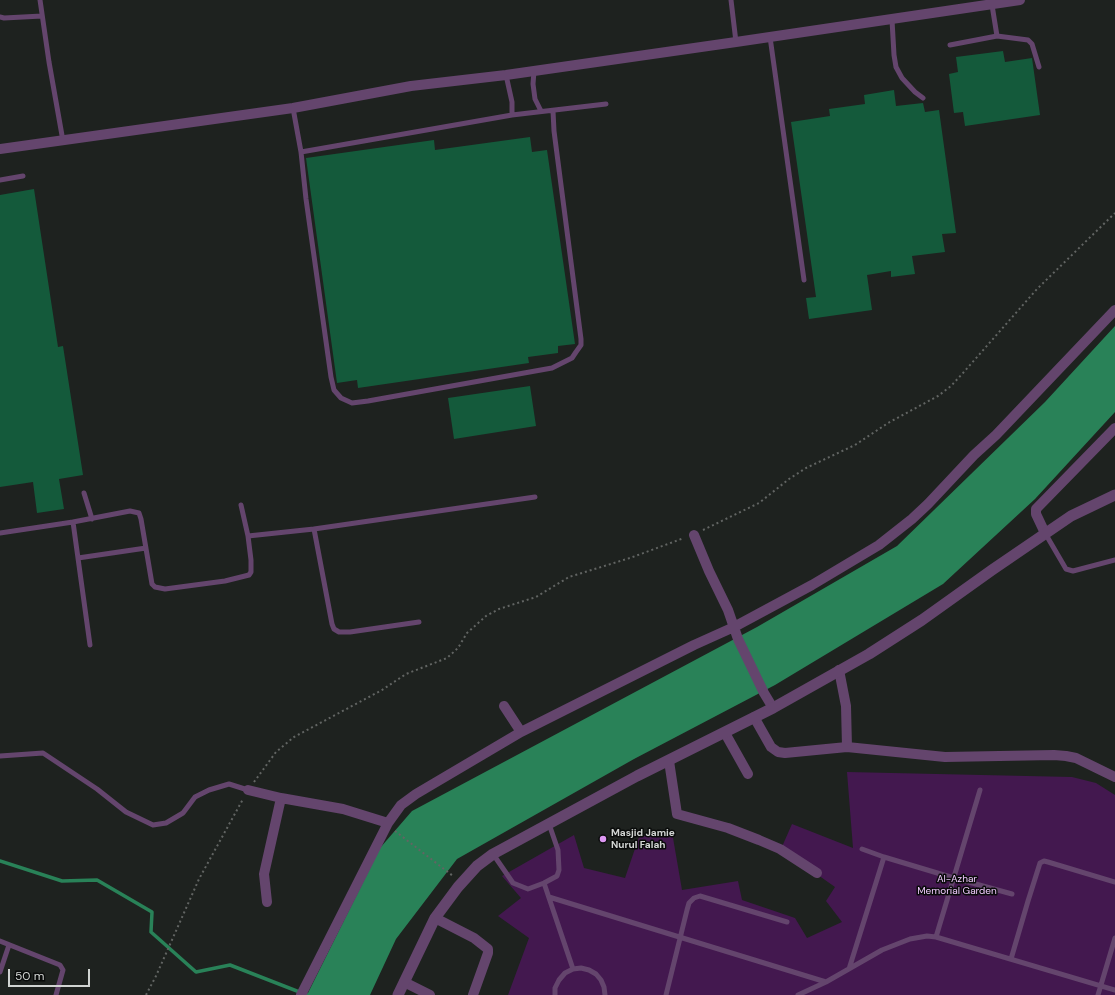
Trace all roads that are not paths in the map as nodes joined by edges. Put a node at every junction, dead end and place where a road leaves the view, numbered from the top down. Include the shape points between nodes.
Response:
1 (40, 0) edge
2 (731, 0) edge
3 (1020, 0) edge
4 (992, 5) junction
5 (42, 16) junction
6 (0, 17) edge
7 (892, 20) junction
8 (996, 36) junction
9 (770, 37) junction
10 (736, 42) junction
11 (950, 45) dead end
12 (1039, 67) dead end
13 (534, 71) junction
14 (506, 75) junction
15 (923, 98) dead end
16 (606, 104) dead end
17 (293, 108) junction
18 (541, 111) junction
19 (553, 111) junction
20 (512, 115) junction
21 (63, 141) junction
22 (0, 149) edge
23 (301, 152) junction
24 (23, 176) dead end
25 (0, 180) edge
26 (804, 280) dead end
27 (1115, 310) edge
28 (1115, 428) edge
29 (84, 493) dead end
30 (1115, 495) edge
31 (535, 497) dead end
32 (241, 505) dead end
33 (92, 520) junction
34 (73, 522) junction
35 (314, 529) junction
36 (0, 533) edge
37 (1045, 533) junction
38 (694, 535) road end
39 (248, 536) junction
40 (146, 548) junction
41 (78, 558) junction
42 (1115, 560) edge
43 (419, 622) dead end
44 (734, 627) junction
45 (90, 645) dead end
46 (839, 670) junction
47 (504, 706) dead end
48 (773, 708) junction
49 (754, 718) junction
50 (521, 732) junction
51 (725, 733) junction
52 (847, 747) junction
53 (0, 756) edge
54 (669, 761) junction
55 (748, 774) dead end
56 (1115, 777) edge
57 (248, 790) joint
58 (980, 790) dead end
59 (281, 798) junction
60 (388, 823) junction
61 (549, 824) junction
62 (862, 849) dead end
63 (493, 854) junction
64 (884, 857) junction
65 (817, 873) dead end
66 (954, 878) junction
67 (1115, 882) edge
68 (544, 884) junction
69 (1012, 894) dead end
70 (549, 897) junction
71 (267, 902) dead end
72 (435, 918) junction
73 (787, 922) dead end
74 (679, 936) junction
75 (936, 938) junction
76 (1115, 938) edge
77 (0, 941) edge
78 (9, 945) junction
79 (1011, 959) junction
80 (573, 969) junction
81 (849, 969) junction
82 (0, 972) edge
83 (404, 982) junction
84 (826, 982) junction
85 (1101, 986) junction
86 (1115, 990) edge
87 (56, 995) edge
88 (301, 995) edge
89 (398, 995) edge
90 (430, 995) edge
91 (473, 995) edge
92 (555, 995) edge
93 (604, 995) edge
94 (666, 995) edge
95 (798, 995) edge
96 (1098, 995) edge

1 - 5 lane
2 - 10 lane
3 - 4 street
4 - 7 street
4 - 8 lane
5 - 6 lane
5 - 21 lane
7 - 9 street
7 - 15 lane via 896,67 902,78
8 - 11 lane
8 - 12 lane via 1028,40 1032,44
9 - 10 street
9 - 26 lane
10 - 13 street
13 - 14 street
13 - 18 lane via 535,99
14 - 17 street via 411,86
14 - 20 lane
16 - 19 lane
17 - 21 street
17 - 23 lane
18 - 19 lane
18 - 20 lane
19 - 23 lane via 581,345 572,358 552,368 368,401 346,402 336,394 332,386
20 - 23 lane
21 - 22 street
24 - 25 lane
27 - 44 street via 912,519 879,545
28 - 37 street via 1036,509
29 - 33 lane
30 - 37 street via 1071,516
31 - 35 lane
32 - 39 lane
33 - 34 lane
33 - 40 lane via 130,511 139,513
34 - 36 lane
34 - 41 lane
35 - 39 lane
35 - 43 lane via 332,624 337,632
37 - 42 lane via 1066,569 1073,571
37 - 46 street via 922,620
38 - 44 street
39 - 40 lane via 251,560 249,576 225,581 165,588 153,585
40 - 41 lane
41 - 45 lane
44 - 48 street
44 - 50 street
46 - 48 street
46 - 52 street via 846,706
47 - 50 street
48 - 49 street
49 - 51 street
49 - 52 street via 771,747 778,752
50 - 60 street via 416,794 401,805
51 - 54 street
51 - 55 street
52 - 56 street via 945,757 1066,756 1076,758
53 - 57 lane via 43,753 126,812 153,825 166,823 183,813 195,797 209,790 229,784
54 - 61 street
54 - 65 street via 677,814 728,828 759,840 780,849
57 - 59 street
58 - 66 lane
59 - 60 street via 343,809
59 - 71 street via 264,874
60 - 88 street
61 - 63 street
61 - 68 lane via 558,850 559,870 557,876
62 - 64 lane
63 - 68 lane via 513,883 528,889
63 - 72 street via 477,866
64 - 66 lane
64 - 81 lane
66 - 69 lane
66 - 75 lane
67 - 79 lane via 1048,862 1040,863
68 - 70 lane
70 - 74 lane
70 - 80 lane
72 - 83 street
72 - 91 street via 474,938 488,949
73 - 74 lane via 700,896 690,903
74 - 84 lane
74 - 94 lane
75 - 79 lane
75 - 81 lane via 927,936 910,939 882,950
76 - 85 lane
77 - 78 lane
78 - 82 lane
78 - 87 lane via 60,964 63,970
79 - 85 lane
80 - 92 lane via 559,980
80 - 93 lane via 581,968 596,974 604,987
81 - 84 lane
83 - 89 street
83 - 90 street
84 - 95 lane
85 - 86 lane
85 - 96 lane

